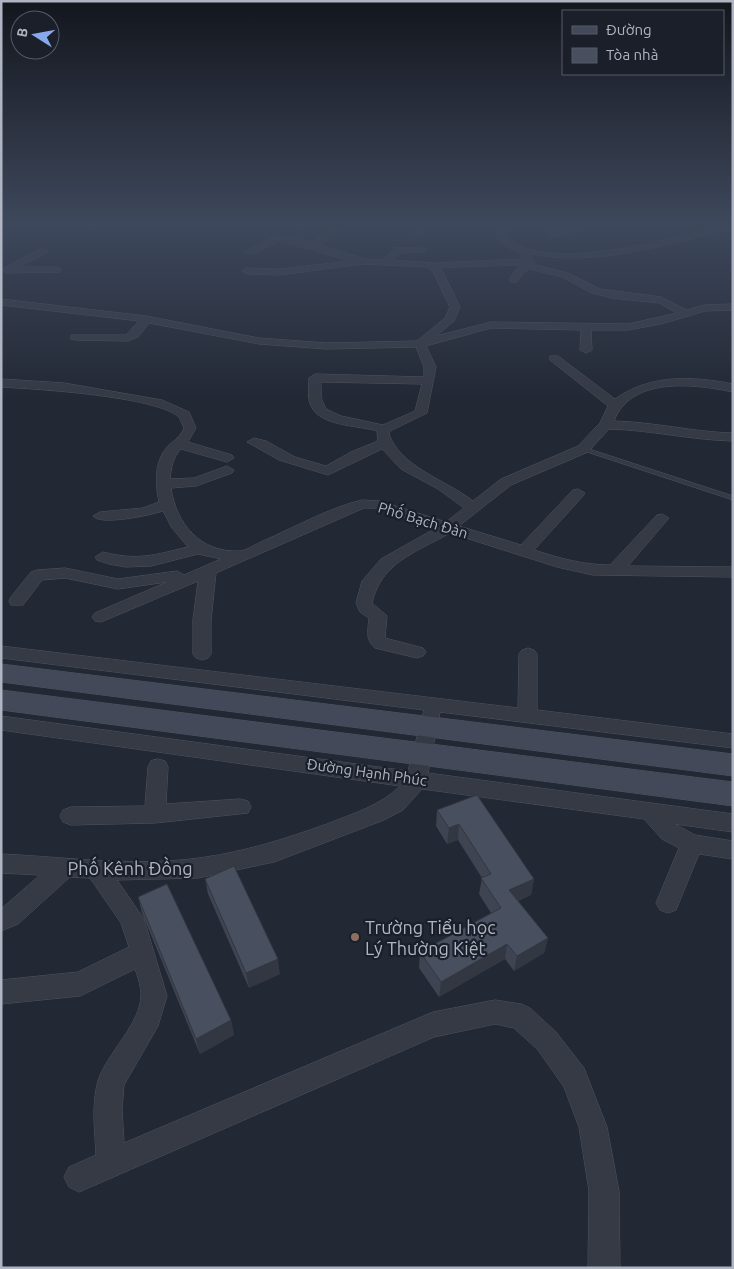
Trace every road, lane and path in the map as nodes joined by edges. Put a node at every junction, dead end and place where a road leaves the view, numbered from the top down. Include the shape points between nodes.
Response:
1 (441, 281) edge
2 (578, 281) edge
3 (1, 302) edge
4 (733, 307) edge
5 (686, 313) junction
6 (146, 319) junction
7 (586, 328) junction
8 (74, 337) dead end
9 (420, 344) junction
10 (586, 350) dead end
11 (554, 358) dead end
12 (428, 382) junction
13 (1, 383) edge
14 (733, 388) edge
15 (615, 405) junction
16 (606, 425) junction
17 (384, 436) junction
18 (733, 437) edge
19 (254, 442) dead end
20 (179, 444) junction
21 (583, 449) junction
22 (162, 484) junction
23 (578, 493) dead end
24 (733, 498) edge
25 (167, 504) junction
26 (472, 507) junction
27 (100, 516) dead end
28 (662, 518) dead end
29 (448, 528) junction
30 (199, 549) junction
31 (524, 552) junction
32 (241, 555) junction
33 (103, 557) dead end
34 (205, 570) junction
35 (614, 571) junction
36 (733, 572) edge
37 (17, 601) dead end
38 (102, 617) dead end
39 (1, 652) edge
40 (417, 652) dead end
41 (202, 654) dead end
42 (528, 654) dead end
43 (1, 672) edge
44 (1, 700) edge
45 (430, 716) junction
46 (528, 717) junction
47 (1, 723) edge
48 (733, 741) edge
49 (733, 765) edge
50 (420, 766) junction
51 (158, 767) dead end
52 (733, 794) edge
53 (240, 807) dead end
54 (651, 813) junction
55 (155, 814) junction
56 (71, 816) dead end
57 (733, 823) edge
58 (692, 844) junction
59 (733, 850) edge
60 (1, 863) edge
61 (64, 868) junction
62 (97, 870) junction
63 (668, 903) dead end
64 (1, 920) edge
65 (142, 954) junction
66 (1, 992) edge
67 (111, 1162) junction
68 (79, 1177) dead end
69 (604, 1268) edge

1 - 9 street via 455,311
2 - 5 street via 605,294 661,300
3 - 6 street
4 - 5 street via 704,308
5 - 7 street via 635,326
6 - 8 street via 128,338
6 - 9 street via 284,344
7 - 9 street via 491,325
7 - 10 street
9 - 12 street via 430,367
11 - 15 street
12 - 17 street via 421,413
12 - 17 street via 315,378 320,411
13 - 20 street via 72,388 167,405 180,411 188,422 189,433
14 - 15 street via 708,382 656,385
15 - 16 street
16 - 18 street
16 - 21 street via 590,438
17 - 19 street via 328,471 304,466 277,454 265,444
17 - 26 street via 391,453 407,467 445,487
20 - 22 street via 170,451
20 - 22 street via 200,448 227,464 189,483
21 - 24 lane
21 - 26 street via 506,482
22 - 25 street
23 - 31 street
25 - 27 street via 145,512
25 - 30 street via 168,511
26 - 29 street
28 - 35 street
29 - 31 street, Phố Bạch Đàn
29 - 32 street, Phố Bạch Đàn via 374,504 362,504
29 - 40 street via 386,562 368,585 364,603 378,616 376,640
30 - 32 street via 209,553
30 - 33 street via 127,564
31 - 35 street, Phố Bạch Đàn via 593,570
32 - 34 street, Phố Bạch Đàn
34 - 37 street via 118,584 65,573 37,575
34 - 38 street, Phố Bạch Đàn
34 - 41 street
35 - 36 street, Phố Bạch Đàn
39 - 45 street
42 - 46 street
43 - 45 main road
44 - 50 main road, Đường Hạnh Phúc
45 - 46 street
45 - 49 main road
45 - 50 street
46 - 48 street
47 - 50 street, Đường Hạnh Phúc
50 - 52 main road, Đường Hạnh Phúc
50 - 54 street, Đường Hạnh Phúc
50 - 62 street, Phố Kênh Đồng via 412,787 395,804 274,853 198,868
51 - 55 street
53 - 55 street
54 - 57 street, Đường Hạnh Phúc
54 - 58 street via 670,833
55 - 56 street
58 - 59 street
58 - 63 street
60 - 61 street, Phố Kênh Đồng
61 - 62 street, Phố Kênh Đồng
61 - 64 street via 10,917
62 - 65 street via 132,919
65 - 66 street via 80,984
65 - 67 street via 154,996 149,1017 112,1082 108,1108
67 - 68 street
67 - 69 street via 433,1025 496,1012 521,1017 547,1041 574,1078 594,1128 604,1191

